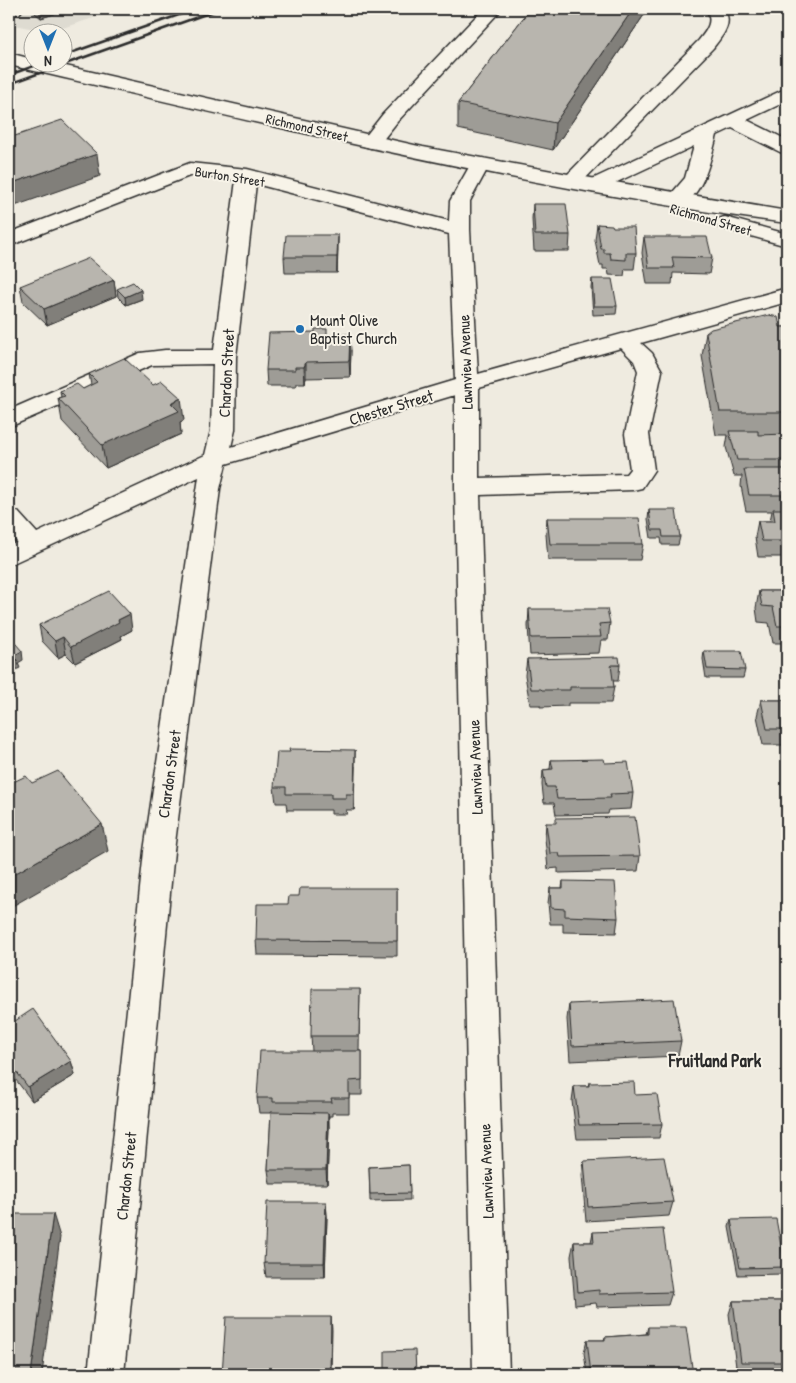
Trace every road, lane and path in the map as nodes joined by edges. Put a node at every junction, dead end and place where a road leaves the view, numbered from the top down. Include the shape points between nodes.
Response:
1 (493, 9) edge
2 (715, 9) edge
3 (9, 59) edge
4 (787, 94) edge
5 (732, 120) junction
6 (708, 132) junction
7 (371, 142) junction
8 (784, 143) edge
9 (480, 164) junction
10 (247, 176) junction
11 (571, 182) junction
12 (599, 187) junction
13 (676, 200) junction
14 (787, 217) edge
15 (459, 230) junction
16 (9, 240) edge
17 (787, 240) edge
18 (787, 294) edge
19 (625, 340) junction
20 (225, 357) junction
21 (467, 384) junction
22 (9, 418) edge
23 (214, 460) junction
24 (467, 487) junction
25 (9, 518) edge
26 (33, 544) junction
27 (9, 556) edge
28 (106, 1374) edge
29 (491, 1374) edge

1 - 7 street
2 - 11 street via 719,13 720,26 706,44
3 - 7 street, Richmond Street
4 - 5 street
5 - 6 street
5 - 8 street
6 - 12 street
6 - 13 street via 695,178
7 - 9 street, Richmond Street
9 - 11 street, Richmond Street
9 - 15 street, Lawnview Avenue via 460,201
10 - 15 street, Burton Street
10 - 16 street, Burton Street via 190,169
10 - 20 street, Chardon Street
11 - 12 street, Richmond Street
12 - 13 street, Richmond Street
12 - 17 street, Richmond Street
13 - 14 street, Richmond Street
15 - 21 street, Lawnview Avenue
18 - 19 street, Chester Street
19 - 21 street, Chester Street
19 - 24 street via 644,358 650,371 637,434 642,470 633,482
20 - 22 street via 148,358
20 - 23 street, Chardon Street via 223,430
21 - 23 street, Chester Street
21 - 24 street, Lawnview Avenue
23 - 26 street, Chester Street
23 - 28 street, Chardon Street via 159,851
24 - 29 street, Lawnview Avenue
25 - 26 street
26 - 27 street, Chester Street

